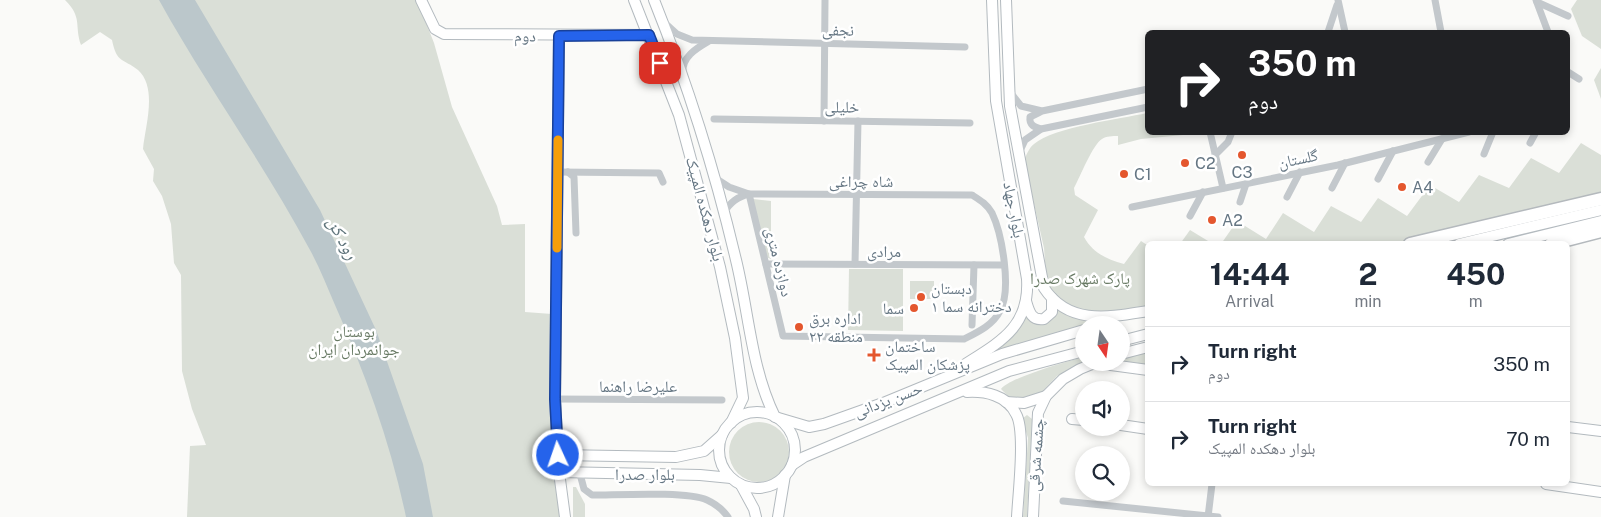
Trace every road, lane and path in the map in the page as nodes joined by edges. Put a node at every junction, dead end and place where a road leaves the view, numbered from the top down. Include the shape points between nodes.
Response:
1 (421, 0) edge
2 (634, 0) edge
3 (654, 0) edge
4 (825, 0) edge
5 (992, 0) edge
6 (1006, 0) edge
7 (1435, 0) edge
8 (1338, 1) edge
9 (1536, 1) edge
10 (660, 15) junction
11 (1568, 16) dead end
12 (1329, 30) edge
13 (1345, 30) edge
14 (1441, 30) edge
15 (1547, 30) edge
16 (649, 35) junction
17 (559, 36) junction
18 (709, 41) junction
19 (825, 44) junction
20 (965, 47) dead end
21 (1570, 73) edge
22 (683, 76) junction
23 (1579, 79) dead end
24 (1009, 88) junction
25 (1145, 90) edge
26 (1145, 108) edge
27 (1042, 111) junction
28 (714, 120) dead end
29 (824, 121) junction
30 (858, 121) junction
31 (970, 123) dead end
32 (1041, 129) junction
33 (1211, 135) edge
34 (1231, 135) edge
35 (1457, 135) edge
36 (1492, 135) edge
37 (1534, 135) edge
38 (1442, 139) junction
39 (1530, 143) dead end
40 (1393, 151) junction
41 (1484, 154) dead end
42 (1018, 155) junction
43 (1215, 155) junction
44 (1428, 162) dead end
45 (1345, 163) junction
46 (563, 172) junction
47 (1300, 172) junction
48 (715, 178) junction
49 (1378, 179) dead end
50 (663, 182) dead end
51 (1246, 184) junction
52 (1223, 188) junction
53 (1332, 188) dead end
54 (1203, 192) junction
55 (749, 194) junction
56 (856, 195) junction
57 (1287, 197) dead end
58 (1601, 199) edge
59 (1240, 202) dead end
60 (1132, 207) dead end
61 (1601, 210) edge
62 (724, 212) junction
63 (1190, 216) dead end
64 (1601, 221) edge
65 (1601, 230) edge
66 (576, 233) dead end
67 (1423, 241) edge
68 (1472, 241) edge
69 (1520, 241) edge
70 (1562, 241) edge
71 (766, 264) junction
72 (855, 264) junction
73 (974, 265) junction
74 (1003, 265) junction
75 (1052, 298) junction
76 (1026, 301) junction
77 (1145, 312) edge
78 (1145, 313) edge
79 (1130, 317) edge
80 (972, 325) dead end
81 (1075, 333) edge
82 (1145, 335) edge
83 (1130, 339) edge
84 (1145, 348) edge
85 (1130, 352) edge
86 (1075, 353) edge
87 (1130, 368) edge
88 (1145, 370) edge
89 (1080, 371) edge
90 (942, 379) junction
91 (961, 392) junction
92 (1046, 396) junction
93 (555, 399) junction
94 (722, 400) dead end
95 (1006, 402) junction
96 (1038, 413) junction
97 (1017, 415) junction
98 (775, 417) junction
99 (1072, 419) dead end
100 (1075, 419) edge
101 (731, 423) junction
102 (1130, 426) edge
103 (1570, 427) edge
104 (1145, 429) edge
105 (1601, 431) edge
106 (722, 434) junction
107 (558, 455) junction
108 (792, 465) junction
109 (559, 472) junction
110 (580, 474) junction
111 (785, 476) junction
112 (731, 478) junction
113 (741, 484) junction
114 (1212, 486) edge
115 (1560, 486) edge
116 (1601, 492) edge
117 (1063, 501) dead end
118 (1208, 516) edge
119 (565, 517) edge
120 (728, 517) edge
121 (756, 517) edge
122 (778, 517) edge
123 (1017, 517) edge
124 (1032, 517) edge
125 (1218, 517) edge

1 - 17 street, دوم via 438,33
2 - 16 street, بلوار دهکده المپیک
3 - 10 street, بلوار دهکده المپیک
4 - 19 street
5 - 76 street, بلوار جهاد via 996,101 1027,279
6 - 24 street, بلوار جهاد
7 - 14 street
8 - 12 street
8 - 13 street
9 - 11 street
9 - 15 street
10 - 18 street, نجفی via 677,34 692,40
10 - 22 street, بلوار دهکده المپیک
16 - 17 street, دوم
16 - 101 street, بلوار دهکده المپیک via 679,114 720,267 743,398
17 - 46 street
18 - 19 street, نجفی
18 - 22 street via 688,56 682,66
19 - 20 street, نجفی
19 - 29 street
21 - 23 street
22 - 48 street, بلوار دهکده المپیک
24 - 27 street via 1021,106
24 - 42 street, بلوار جهاد
25 - 27 street
26 - 32 street
27 - 32 street via 1030,117 1031,125
28 - 29 street, خلیلی
29 - 30 street, خلیلی
30 - 31 street, خلیلی
30 - 56 street
32 - 42 street via 1026,140
33 - 43 street
34 - 43 street
35 - 38 street, گلستان
36 - 41 street
37 - 39 street
38 - 40 street, گلستان
38 - 44 street
40 - 45 street, گلستان
40 - 49 street
42 - 75 street, بلوار جهاد via 1044,288
43 - 52 street
45 - 47 street, گلستان
45 - 53 street
46 - 50 street via 659,173
46 - 66 street via 574,177
46 - 93 street
47 - 51 street, گلستان
47 - 57 street
48 - 55 street
48 - 62 street, بلوار دهکده المپیک
51 - 52 street, گلستان
51 - 59 street
52 - 54 street, گلستان
54 - 60 street, گلستان
54 - 63 street
55 - 56 street, شاه چراغی
55 - 62 street via 731,202
55 - 71 street, دوازده متری
56 - 72 street
56 - 74 street, شاه چراغی via 972,195 984,202 992,213
58 - 67 highway
61 - 68 street
62 - 98 street, بلوار دهکده المپیک via 737,262 758,375
64 - 69 street
65 - 70 highway
71 - 72 street, مرادی
71 - 74 street, دوازده متری via 783,336 964,339 981,331 995,320 1000,311 1007,286
72 - 73 street, مرادی
73 - 74 street, مرادی
73 - 80 street
75 - 76 street via 1052,312 1044,319 1036,319 1031,314
75 - 77 street, بلوار جهاد via 1067,310 1090,318
76 - 90 street, بلوار جهاد via 1018,322 1008,335
78 - 79 street
81 - 90 street, حسن یزدانی via 1002,354
82 - 83 street
84 - 85 street
86 - 91 street, حسن یزدانی via 1009,371
87 - 88 street
89 - 92 street, چشمه شرقی via 1063,379
90 - 98 street, حسن یزدانی via 824,424 809,427
91 - 95 street, چشمه شرقی via 982,391
91 - 108 street, حسن یزدانی via 804,457
92 - 95 street via 1024,403
92 - 96 street, چشمه شرقی
93 - 94 street, علیرضا راهنما
93 - 107 street
95 - 97 street, چشمه شرقی
96 - 97 street via 1036,408 1029,406
96 - 124 street, چشمه شرقی
97 - 123 street, چشمه شرقی via 1020,437
98 - 101 street via 752,413
98 - 108 street via 791,433 794,443
99 - 100 street
101 - 106 street
102 - 104 street
103 - 105 street
106 - 107 street, بلوار صدرا via 704,451 676,457
106 - 112 street via 720,458
107 - 109 street
108 - 111 street
109 - 110 street, بلوار صدرا
109 - 119 street
110 - 112 street, بلوار صدرا
110 - 120 street via 584,489 592,495 690,496 717,505
111 - 113 street via 764,487 752,488
111 - 122 street
112 - 113 street
113 - 121 street
114 - 118 street
115 - 116 street
117 - 118 street
118 - 125 street

